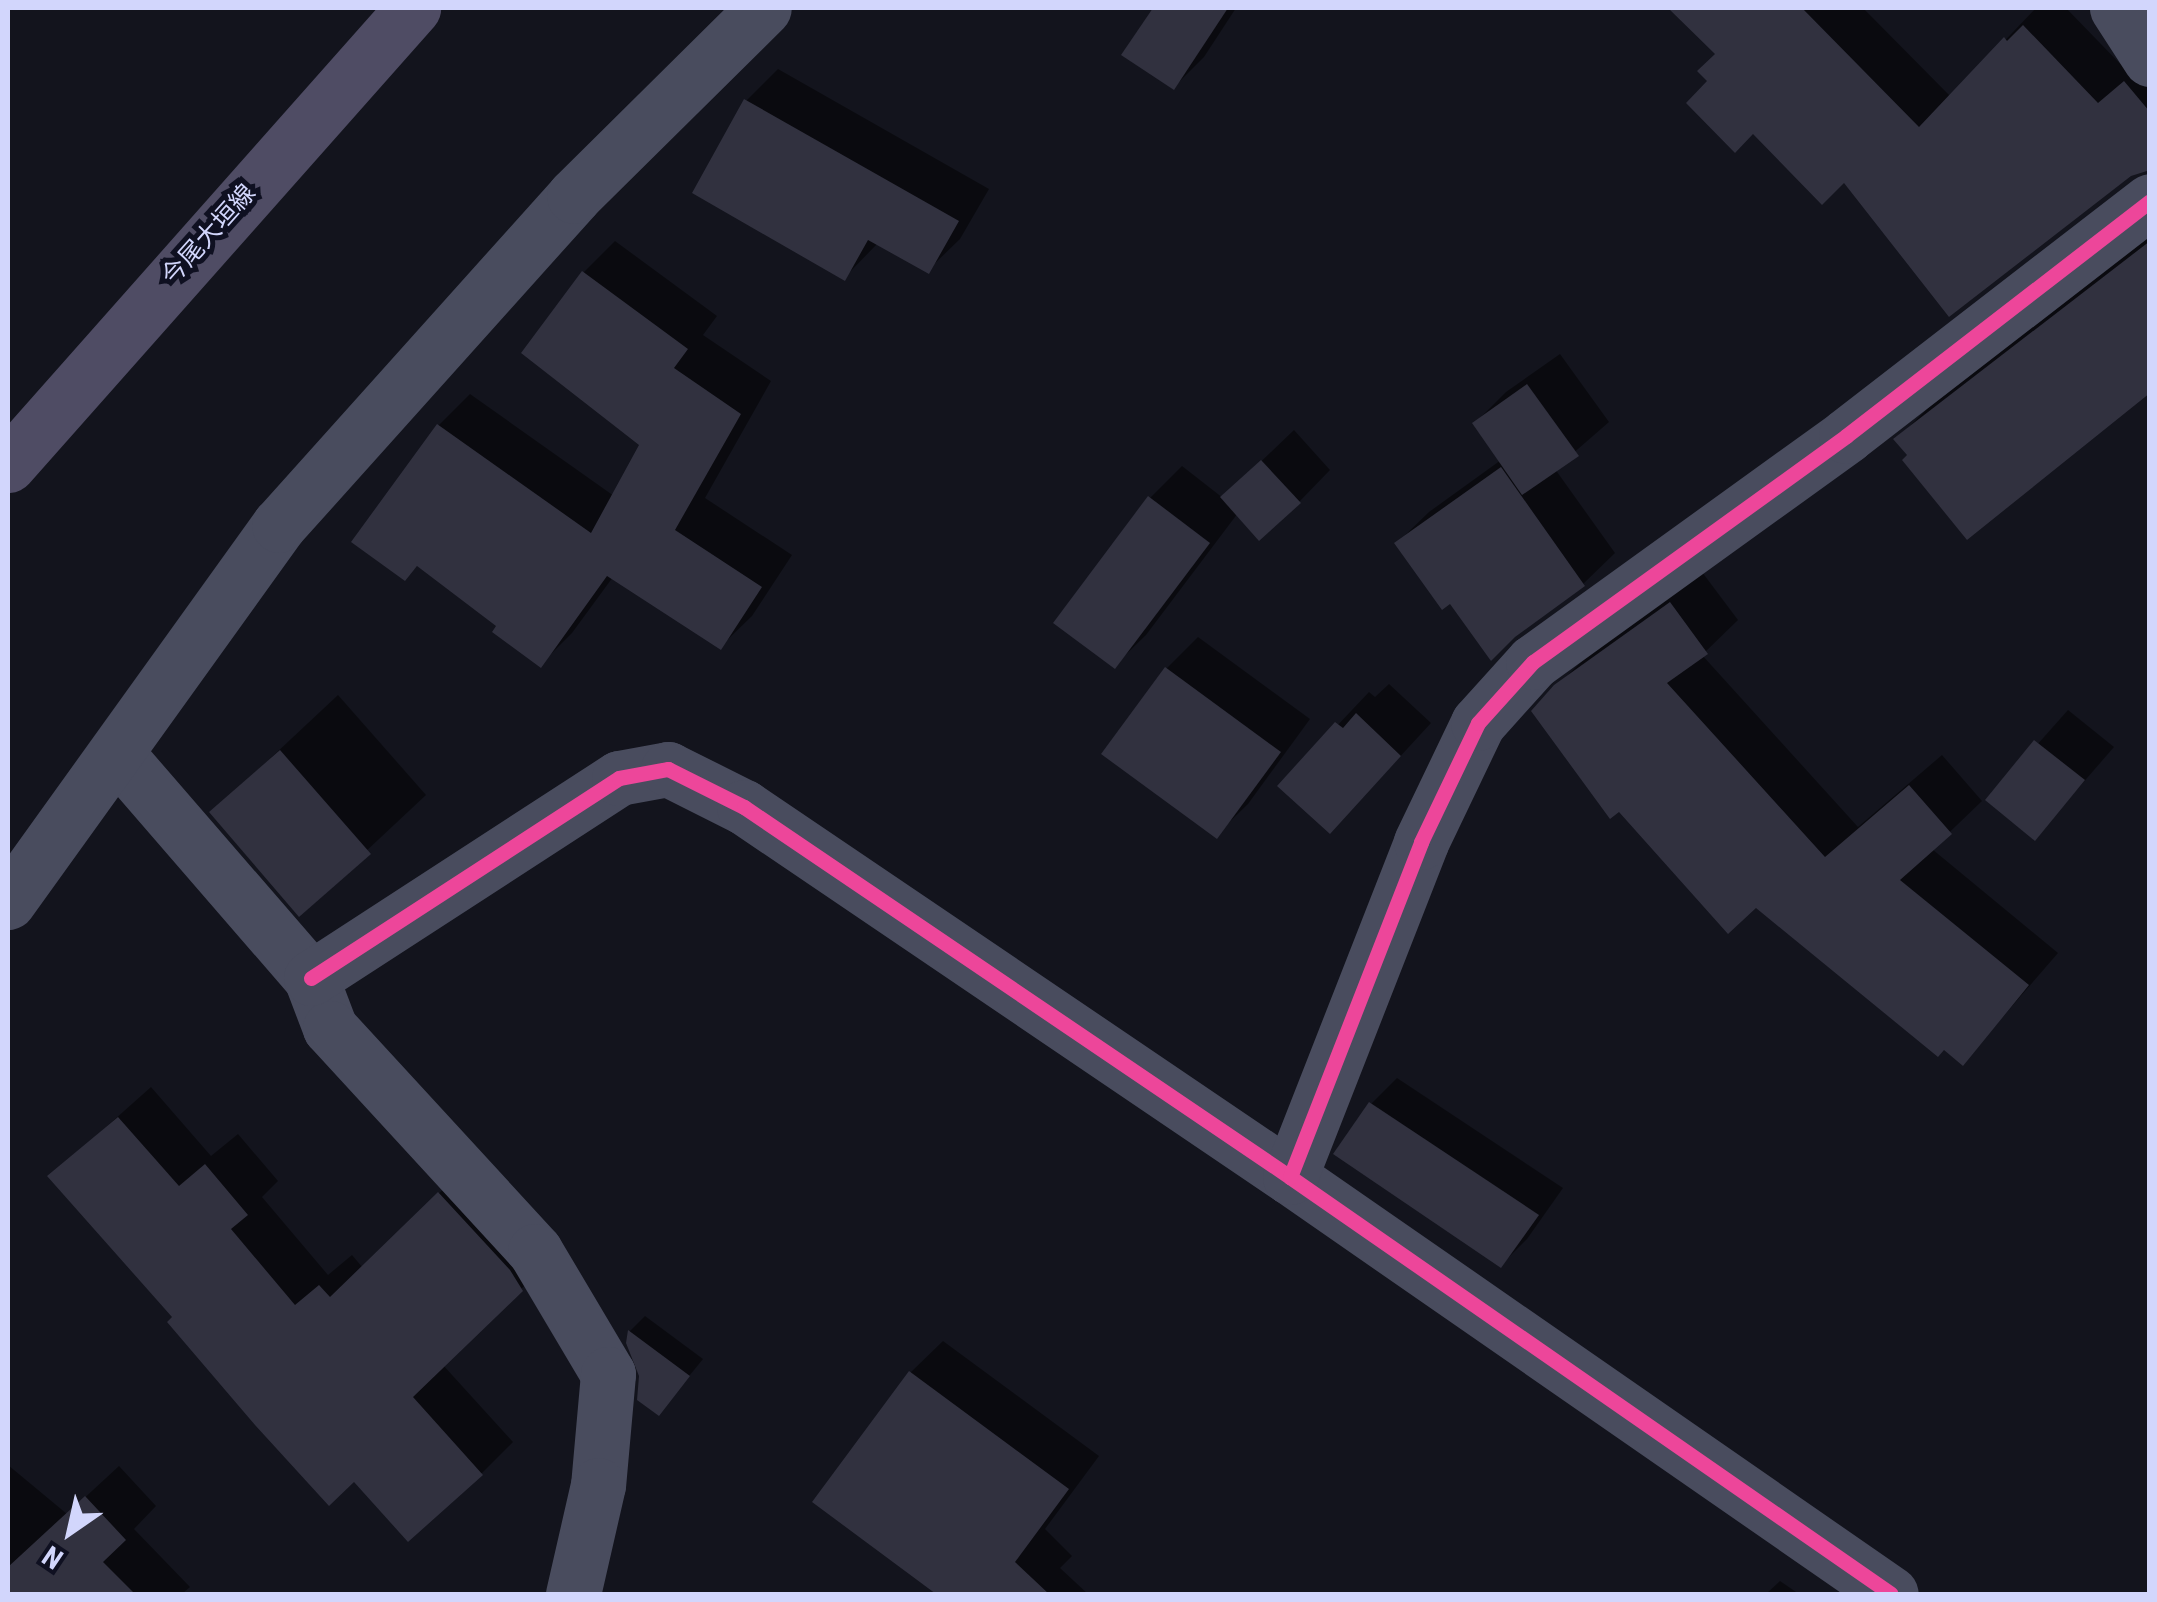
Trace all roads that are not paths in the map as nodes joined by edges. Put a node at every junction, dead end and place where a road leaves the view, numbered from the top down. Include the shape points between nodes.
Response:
1 (413, 8) edge
2 (764, 8) edge
3 (2117, 8) edge
4 (2150, 59) edge
5 (2150, 201) edge
6 (8, 465) edge
7 (118, 754) junction
8 (8, 902) edge
9 (311, 978) junction
10 (1290, 1176) junction
11 (573, 1594) edge
12 (1891, 1594) edge

1 - 6 main road, 今尾大垣線
2 - 7 street via 574,196 280,525
3 - 4 street
5 - 10 street via 1846,436 1533,662 1478,724 1421,842
7 - 8 street
7 - 9 street
9 - 10 street via 619,778 668,769 744,808
9 - 11 street via 330,1028 535,1251 608,1374 598,1485
10 - 12 street

